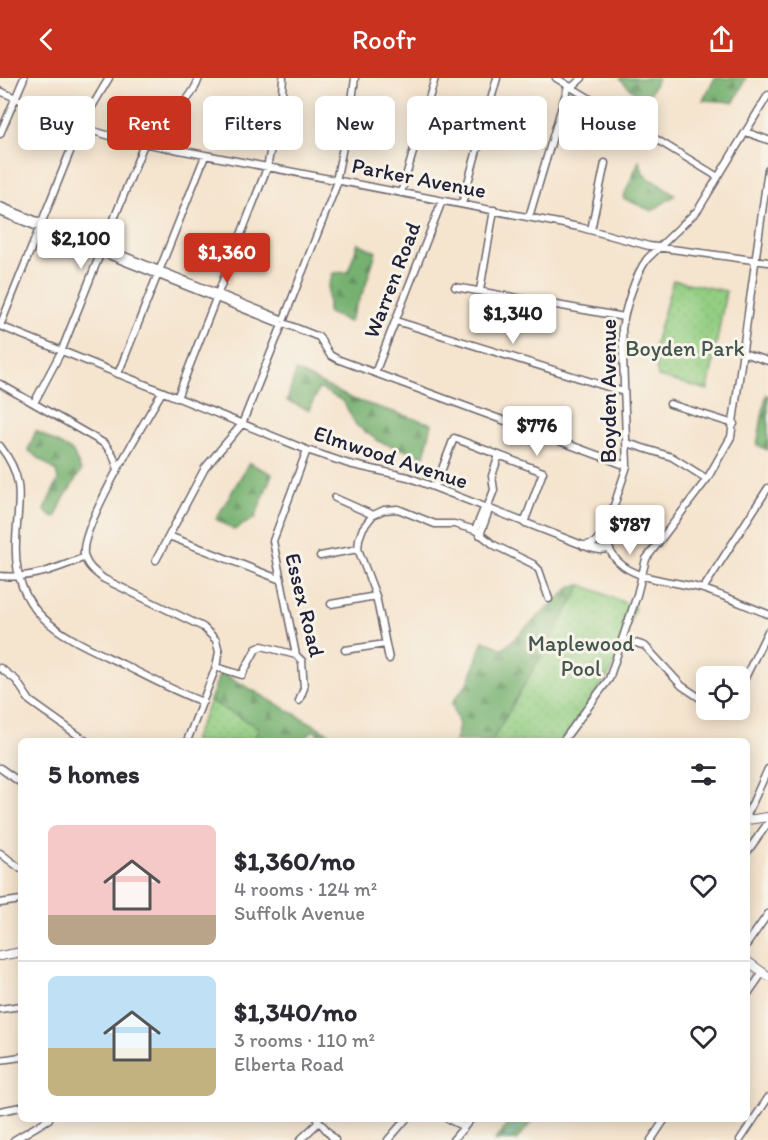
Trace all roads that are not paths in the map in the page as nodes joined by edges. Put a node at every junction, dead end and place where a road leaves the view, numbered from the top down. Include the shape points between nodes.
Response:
1 (24, 78) edge
2 (109, 78) edge
3 (199, 78) edge
4 (283, 78) edge
5 (355, 78) edge
6 (435, 78) edge
7 (497, 78) edge
8 (556, 78) edge
9 (582, 78) edge
10 (569, 87) junction
11 (0, 91) edge
12 (768, 95) edge
13 (191, 96) edge
14 (15, 97) junction
15 (18, 98) edge
16 (95, 102) edge
17 (746, 132) junction
18 (0, 134) edge
19 (768, 140) edge
20 (71, 150) edge
21 (138, 150) edge
22 (175, 150) edge
23 (205, 156) junction
24 (605, 163) dead end
25 (267, 168) junction
26 (768, 169) edge
27 (718, 177) junction
28 (337, 181) junction
29 (401, 193) junction
30 (442, 201) junction
31 (462, 204) junction
32 (0, 206) edge
33 (494, 210) junction
34 (0, 212) edge
35 (529, 217) junction
36 (42, 226) junction
37 (591, 230) junction
38 (676, 233) junction
39 (639, 243) junction
40 (661, 247) junction
41 (102, 250) junction
42 (682, 250) junction
43 (756, 260) junction
44 (768, 262) edge
45 (642, 266) junction
46 (158, 273) junction
47 (455, 287) dead end
48 (480, 290) junction
49 (216, 296) junction
50 (624, 317) junction
51 (396, 321) junction
52 (282, 322) junction
53 (0, 326) edge
54 (62, 352) junction
55 (743, 352) junction
56 (768, 361) edge
57 (375, 373) junction
58 (118, 374) junction
59 (0, 384) edge
60 (162, 392) junction
61 (624, 392) junction
62 (177, 398) junction
63 (34, 403) junction
64 (670, 404) dead end
65 (242, 424) junction
66 (734, 424) junction
67 (627, 444) junction
68 (0, 446) edge
69 (307, 450) junction
70 (499, 455) junction
71 (627, 466) junction
72 (118, 470) junction
73 (707, 479) junction
74 (435, 487) junction
75 (768, 488) edge
76 (335, 498) dead end
77 (487, 508) junction
78 (374, 515) junction
79 (524, 523) junction
80 (606, 530) junction
81 (478, 532) junction
82 (169, 536) junction
83 (583, 546) junction
84 (358, 549) junction
85 (609, 549) junction
86 (320, 556) dead end
87 (85, 557) junction
88 (156, 560) dead end
89 (641, 575) junction
90 (0, 576) edge
91 (19, 577) junction
92 (281, 580) junction
93 (703, 589) junction
94 (376, 596) junction
95 (549, 599) dead end
96 (331, 604) dead end
97 (767, 611) edge
98 (768, 631) edge
99 (623, 639) junction
100 (385, 644) junction
101 (345, 650) dead end
102 (296, 655) junction
103 (389, 659) dead end
104 (216, 667) junction
105 (0, 668) edge
106 (750, 668) edge
107 (696, 695) edge
108 (299, 701) dead end
109 (203, 702) junction
110 (82, 738) edge
111 (188, 738) edge
112 (565, 738) edge
113 (0, 768) edge
114 (768, 769) edge
115 (18, 781) edge
116 (750, 808) edge
117 (768, 817) edge
118 (750, 820) edge
119 (768, 823) edge
120 (750, 848) edge
121 (0, 853) edge
122 (18, 867) edge
123 (18, 900) edge
124 (0, 903) edge
125 (768, 914) edge
126 (750, 940) edge
127 (18, 953) edge
128 (0, 956) edge
129 (750, 963) edge
130 (765, 974) edge
131 (750, 992) edge
132 (18, 1007) edge
133 (0, 1010) edge
134 (18, 1057) edge
135 (0, 1060) edge
136 (768, 1098) edge
137 (18, 1108) edge
138 (765, 1109) edge
139 (0, 1111) edge
140 (43, 1122) edge
141 (316, 1122) edge
142 (320, 1122) edge
143 (403, 1122) edge
144 (454, 1122) edge
145 (468, 1122) edge
146 (662, 1122) edge
147 (464, 1127) junction
148 (14, 1140) edge
149 (300, 1140) edge
150 (335, 1140) edge
151 (388, 1140) edge
152 (453, 1140) edge
153 (651, 1140) edge
154 (741, 1140) edge

1 - 14 street
2 - 16 street
3 - 13 street
4 - 25 street
5 - 28 street
6 - 29 street
7 - 31 street
8 - 10 street
9 - 10 street
10 - 27 street
10 - 35 street
11 - 14 street, Parker Avenue
12 - 17 street, Boyden Avenue
14 - 15 street, Parker Avenue
14 - 18 street
17 - 19 street
17 - 27 street, Boyden Avenue
20 - 36 street
21 - 41 street
22 - 23 street, Parker Avenue
23 - 25 street, Parker Avenue
23 - 46 street
24 - 37 street
25 - 28 street, Parker Avenue
25 - 49 street
26 - 43 street
27 - 38 street, Boyden Avenue via 693,217
28 - 29 street, Parker Avenue
28 - 52 street
29 - 30 street, Parker Avenue
30 - 31 street, Parker Avenue
30 - 51 street, Warren Road
31 - 33 street, Parker Avenue
32 - 36 street
33 - 35 street, Parker Avenue
33 - 48 street
34 - 36 street
35 - 37 street, Parker Avenue
36 - 41 street
36 - 53 street
37 - 39 street, Parker Avenue
38 - 40 street, Boyden Avenue
38 - 42 street via 675,241
39 - 40 street, Parker Avenue
39 - 45 street via 645,252
40 - 42 street, Parker Avenue
40 - 45 street, Boyden Avenue
41 - 46 street
41 - 54 street
42 - 43 street, Parker Avenue
43 - 44 street, Parker Avenue
43 - 55 street
45 - 50 street, Boyden Avenue
46 - 49 street
46 - 58 street
47 - 48 street
48 - 50 street
49 - 52 street
49 - 62 street
50 - 61 street, Boyden Avenue
51 - 57 street, Warren Road
51 - 61 street
52 - 57 street via 319,337 333,357
52 - 65 street
53 - 54 street, Elmwood Avenue
54 - 58 street, Elmwood Avenue
54 - 63 street
55 - 56 street
55 - 66 street
57 - 71 street
58 - 60 street, Elmwood Avenue
59 - 63 street
60 - 62 street, Elmwood Avenue
60 - 72 street
61 - 67 street, Boyden Avenue
62 - 65 street, Elmwood Avenue
63 - 72 street via 105,444
64 - 66 street
65 - 69 street, Elmwood Avenue
65 - 82 street via 204,468
66 - 73 street via 728,444
67 - 71 street, Boyden Avenue
67 - 73 street via 672,457
68 - 91 street via 13,467 20,492 15,542
69 - 74 street, Elmwood Avenue
69 - 92 street, Essex Road via 273,541
70 - 74 street via 454,438
70 - 77 street
70 - 79 street via 543,472
71 - 80 street, Boyden Avenue
72 - 87 street via 86,536
73 - 89 street via 646,559
74 - 77 street, Elmwood Avenue
75 - 93 street
76 - 78 street
77 - 79 street, Elmwood Avenue
77 - 81 street
78 - 81 street via 398,509 435,524 454,524
78 - 84 street via 363,528
79 - 83 street, Elmwood Avenue
80 - 83 street via 594,543
80 - 85 street, Boyden Avenue
81 - 95 street via 494,546 533,564
82 - 88 street
82 - 92 street
83 - 85 street, Elmwood Avenue
84 - 86 street
84 - 94 street
85 - 89 street via 624,567
87 - 91 street via 51,571
87 - 104 street via 104,579 209,630 218,646
89 - 93 street
89 - 99 street
90 - 91 street
91 - 109 street via 33,606 56,630
92 - 102 street, Essex Road
93 - 97 street
94 - 96 street
94 - 100 street
98 - 106 street
99 - 107 street via 645,646 682,686
99 - 112 street via 609,679
100 - 101 street
100 - 103 street
102 - 104 street via 262,646 256,649 242,675
102 - 108 street, Essex Road via 302,661 304,688
104 - 109 street
105 - 110 street via 15,680 30,701
109 - 111 street
113 - 115 street
114 - 116 street
117 - 118 main road
119 - 120 street
121 - 122 street
123 - 124 street
125 - 126 street
127 - 128 main road
129 - 130 main road
130 - 131 street
132 - 133 street
134 - 135 street
136 - 138 street
137 - 139 street
138 - 154 street
140 - 148 street
141 - 149 street
142 - 150 street
143 - 151 street
144 - 147 street
145 - 147 street
146 - 153 street
147 - 152 street

